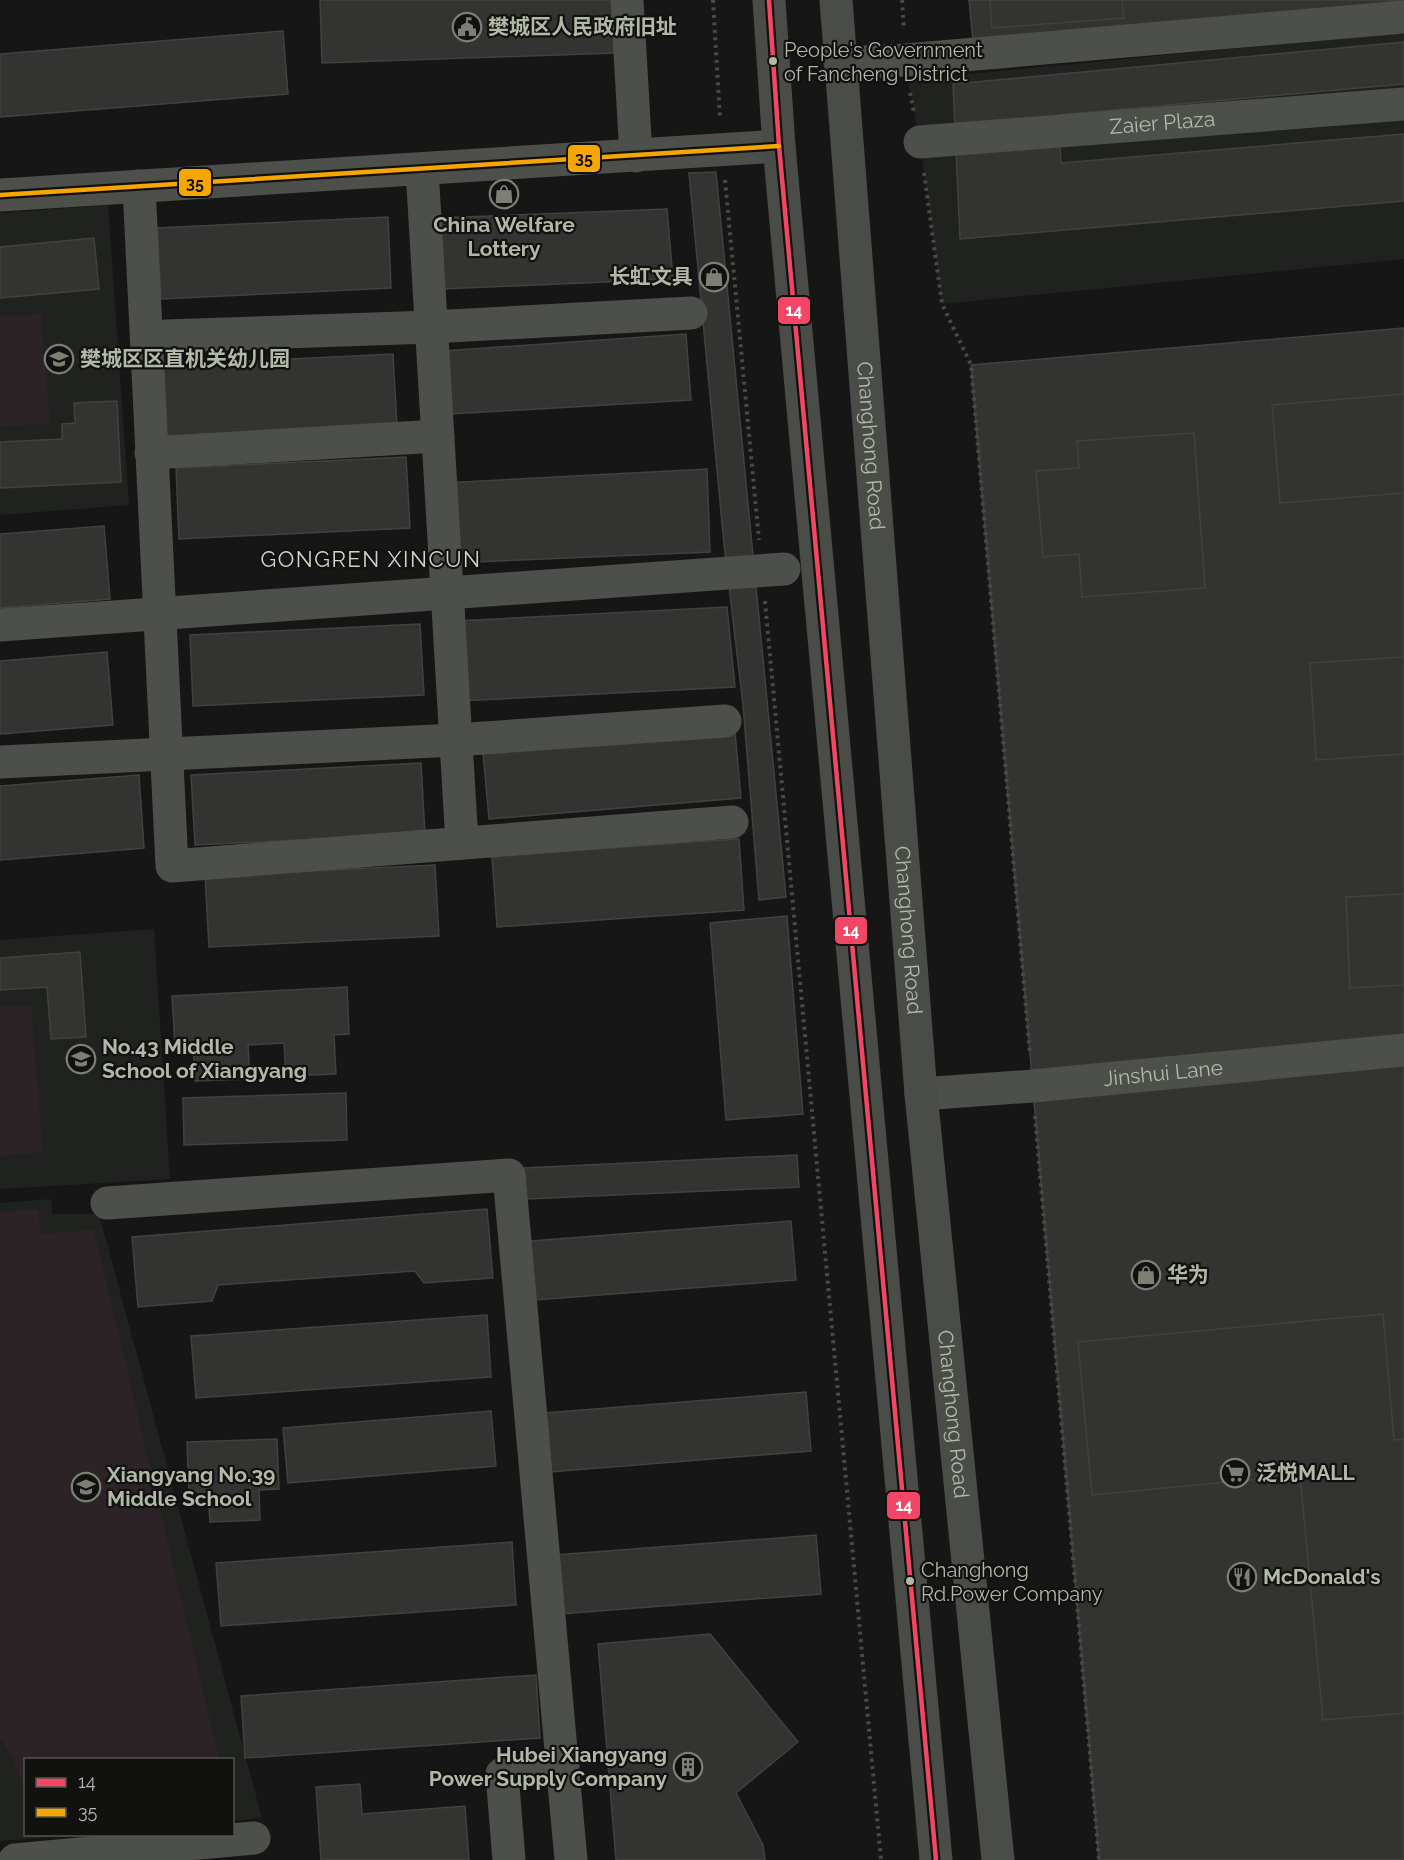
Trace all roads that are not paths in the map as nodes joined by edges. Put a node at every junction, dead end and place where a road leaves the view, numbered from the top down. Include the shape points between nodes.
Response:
1 (627, 0) edge
2 (769, 0) edge
3 (836, 0) edge
4 (1404, 17) edge
5 (840, 63) junction
6 (1404, 104) edge
7 (920, 142) road end
8 (779, 146) junction
9 (636, 156) junction
10 (139, 186) junction
11 (423, 186) dead end
12 (0, 195) edge
13 (691, 313) dead end
14 (431, 327) junction
15 (165, 336) dead end
16 (438, 436) junction
17 (151, 453) junction
18 (773, 570) road end
19 (447, 593) junction
20 (159, 614) junction
21 (0, 625) edge
22 (725, 721) dead end
23 (456, 740) junction
24 (166, 753) junction
25 (0, 762) edge
26 (732, 822) dead end
27 (462, 843) junction
28 (1404, 1050) edge
29 (921, 1094) junction
30 (107, 1203) dead end
31 (563, 1766) junction
32 (254, 1838) dead end
33 (15, 1860) edge
34 (509, 1860) edge
35 (571, 1860) edge
36 (936, 1860) edge
37 (998, 1860) edge

1 - 9 street
2 - 8 highway
3 - 5 highway, Changhong Road
4 - 5 street
5 - 29 highway, Changhong Road
6 - 7 street, Zaier Plaza
8 - 9 street
8 - 36 highway
9 - 10 street
10 - 12 street
10 - 17 street
11 - 14 street
13 - 14 street
14 - 15 street
14 - 16 street
16 - 17 street
16 - 19 street
17 - 20 street
18 - 19 street
19 - 20 street
19 - 23 street
20 - 21 street
20 - 24 street
22 - 23 street
23 - 24 street
23 - 27 street
24 - 25 street
24 - 27 street via 172,866
26 - 27 street
28 - 29 street, Jinshui Lane
29 - 37 highway, Changhong Road
30 - 31 street via 508,1175
31 - 34 street via 502,1774
31 - 35 street
32 - 33 street

